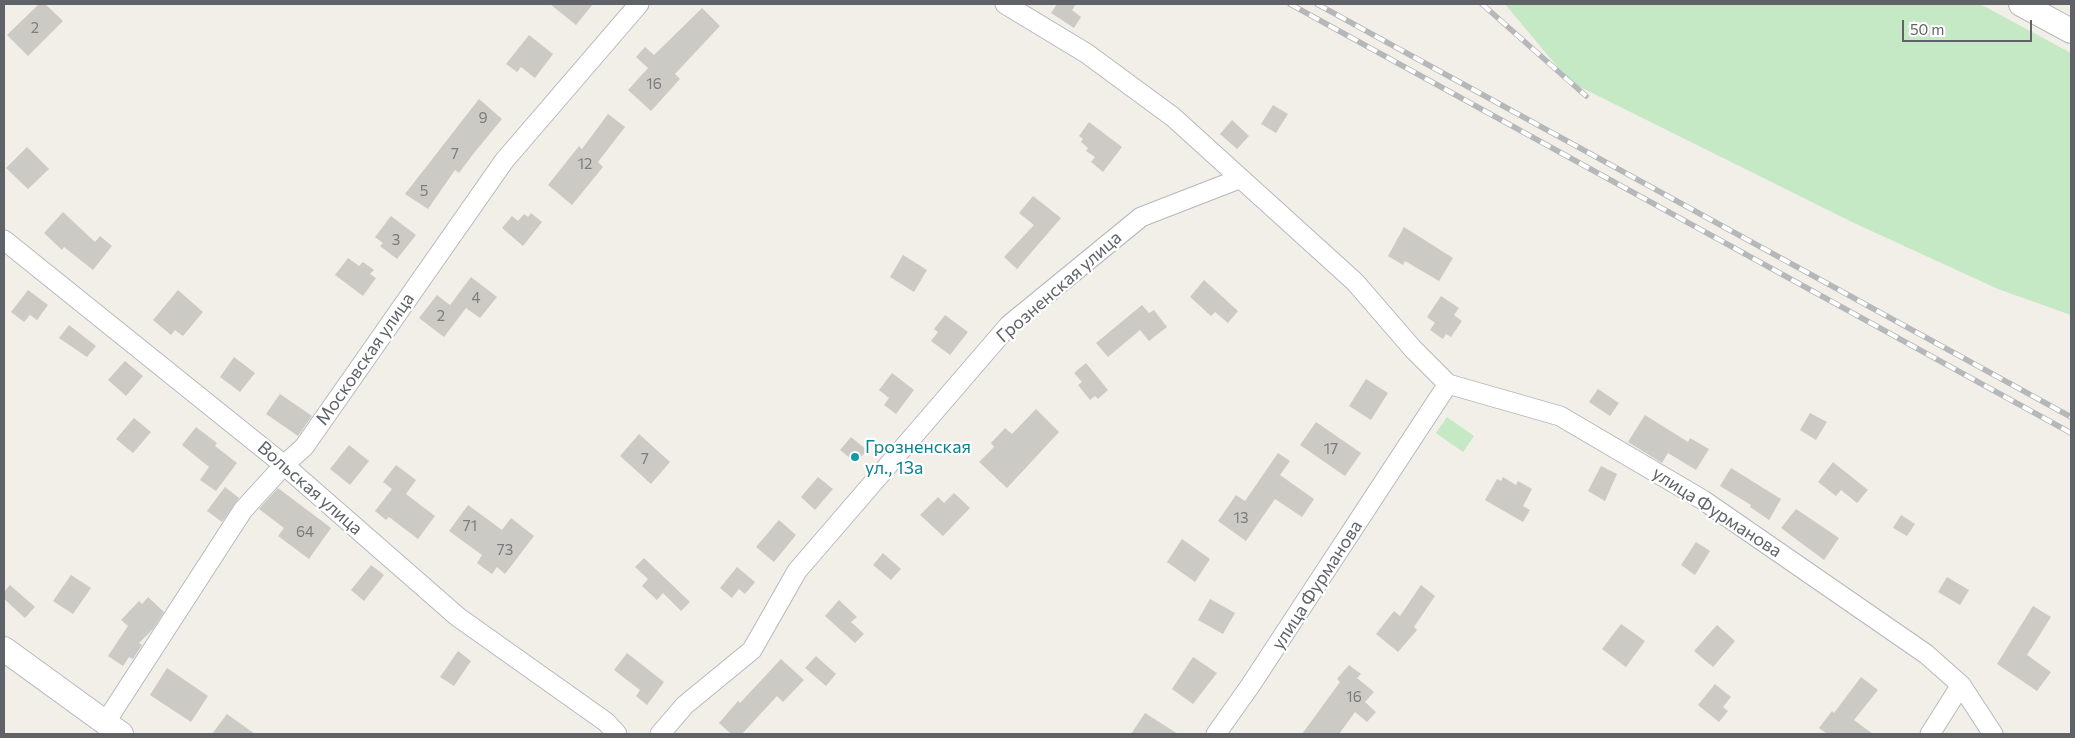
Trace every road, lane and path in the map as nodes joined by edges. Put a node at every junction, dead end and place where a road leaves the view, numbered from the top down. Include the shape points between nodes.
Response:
1 (639, 4) edge
2 (1005, 4) edge
3 (2021, 4) edge
4 (2047, 10) edge
5 (2071, 31) edge
6 (1240, 179) junction
7 (4, 240) edge
8 (1448, 384) junction
9 (284, 465) junction
10 (4, 648) edge
11 (1961, 685) junction
12 (113, 729) edge
13 (617, 734) edge
14 (660, 734) edge
15 (1216, 734) edge
16 (1930, 734) edge
17 (1993, 734) edge

1 - 9 street, Московская улица via 504,161 304,446
2 - 6 street, улица Фурманова via 1086,53 1173,117
3 - 4 street
4 - 5 street
6 - 8 street, улица Фурманова via 1354,282
6 - 14 street, Грозненская улица via 1141,217 1009,324 797,571 752,650 685,705
7 - 9 street, Вольская улица
8 - 11 street, улица Фурманова via 1560,416 1703,500 1926,654
8 - 15 street, улица Фурманова
9 - 12 street, Московская улица via 243,510
9 - 13 street, Вольская улица via 458,617 606,722
10 - 12 street
11 - 16 street
11 - 17 street, улица Фурманова

